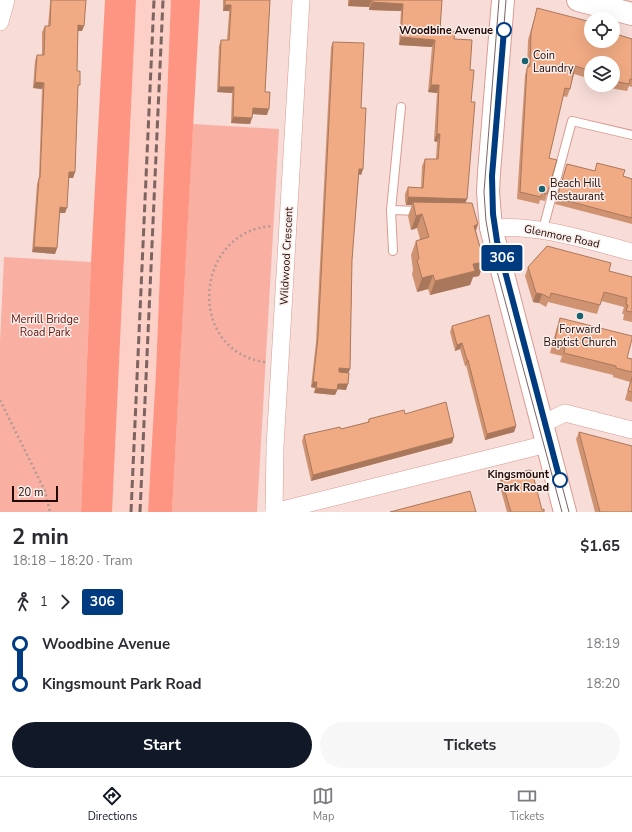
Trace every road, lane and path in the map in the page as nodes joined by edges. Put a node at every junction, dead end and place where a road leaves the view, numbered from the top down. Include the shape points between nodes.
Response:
1 (6, 0) edge
2 (301, 0) edge
3 (503, 0) edge
4 (578, 0) edge
5 (632, 14) edge
6 (0, 22) edge
7 (401, 107) dead end
8 (632, 135) edge
9 (391, 210) junction
10 (431, 211) edge
11 (486, 216) junction
12 (288, 225) junction
13 (543, 229) junction
14 (393, 251) dead end
15 (632, 252) edge
16 (280, 364) junction
17 (0, 400) edge
18 (632, 430) edge
19 (545, 434) junction
20 (50, 512) edge
21 (274, 512) edge
22 (566, 512) edge

1 - 6 street
2 - 12 street, Wildwood Crescent
3 - 11 main road
4 - 5 main road
7 - 9 lane
8 - 13 lane via 572,121
9 - 10 lane
9 - 14 lane
11 - 13 street, Glenmore Road via 521,227
11 - 19 main road
12 - 16 street, Wildwood Crescent
12 - 16 path via 254,229 232,242 216,263 209,297 210,316 214,326 232,347 253,360
13 - 15 street, Glenmore Road
16 - 21 street, Wildwood Crescent
17 - 20 path via 45,491
18 - 19 street via 565,413
19 - 21 street
19 - 22 main road

